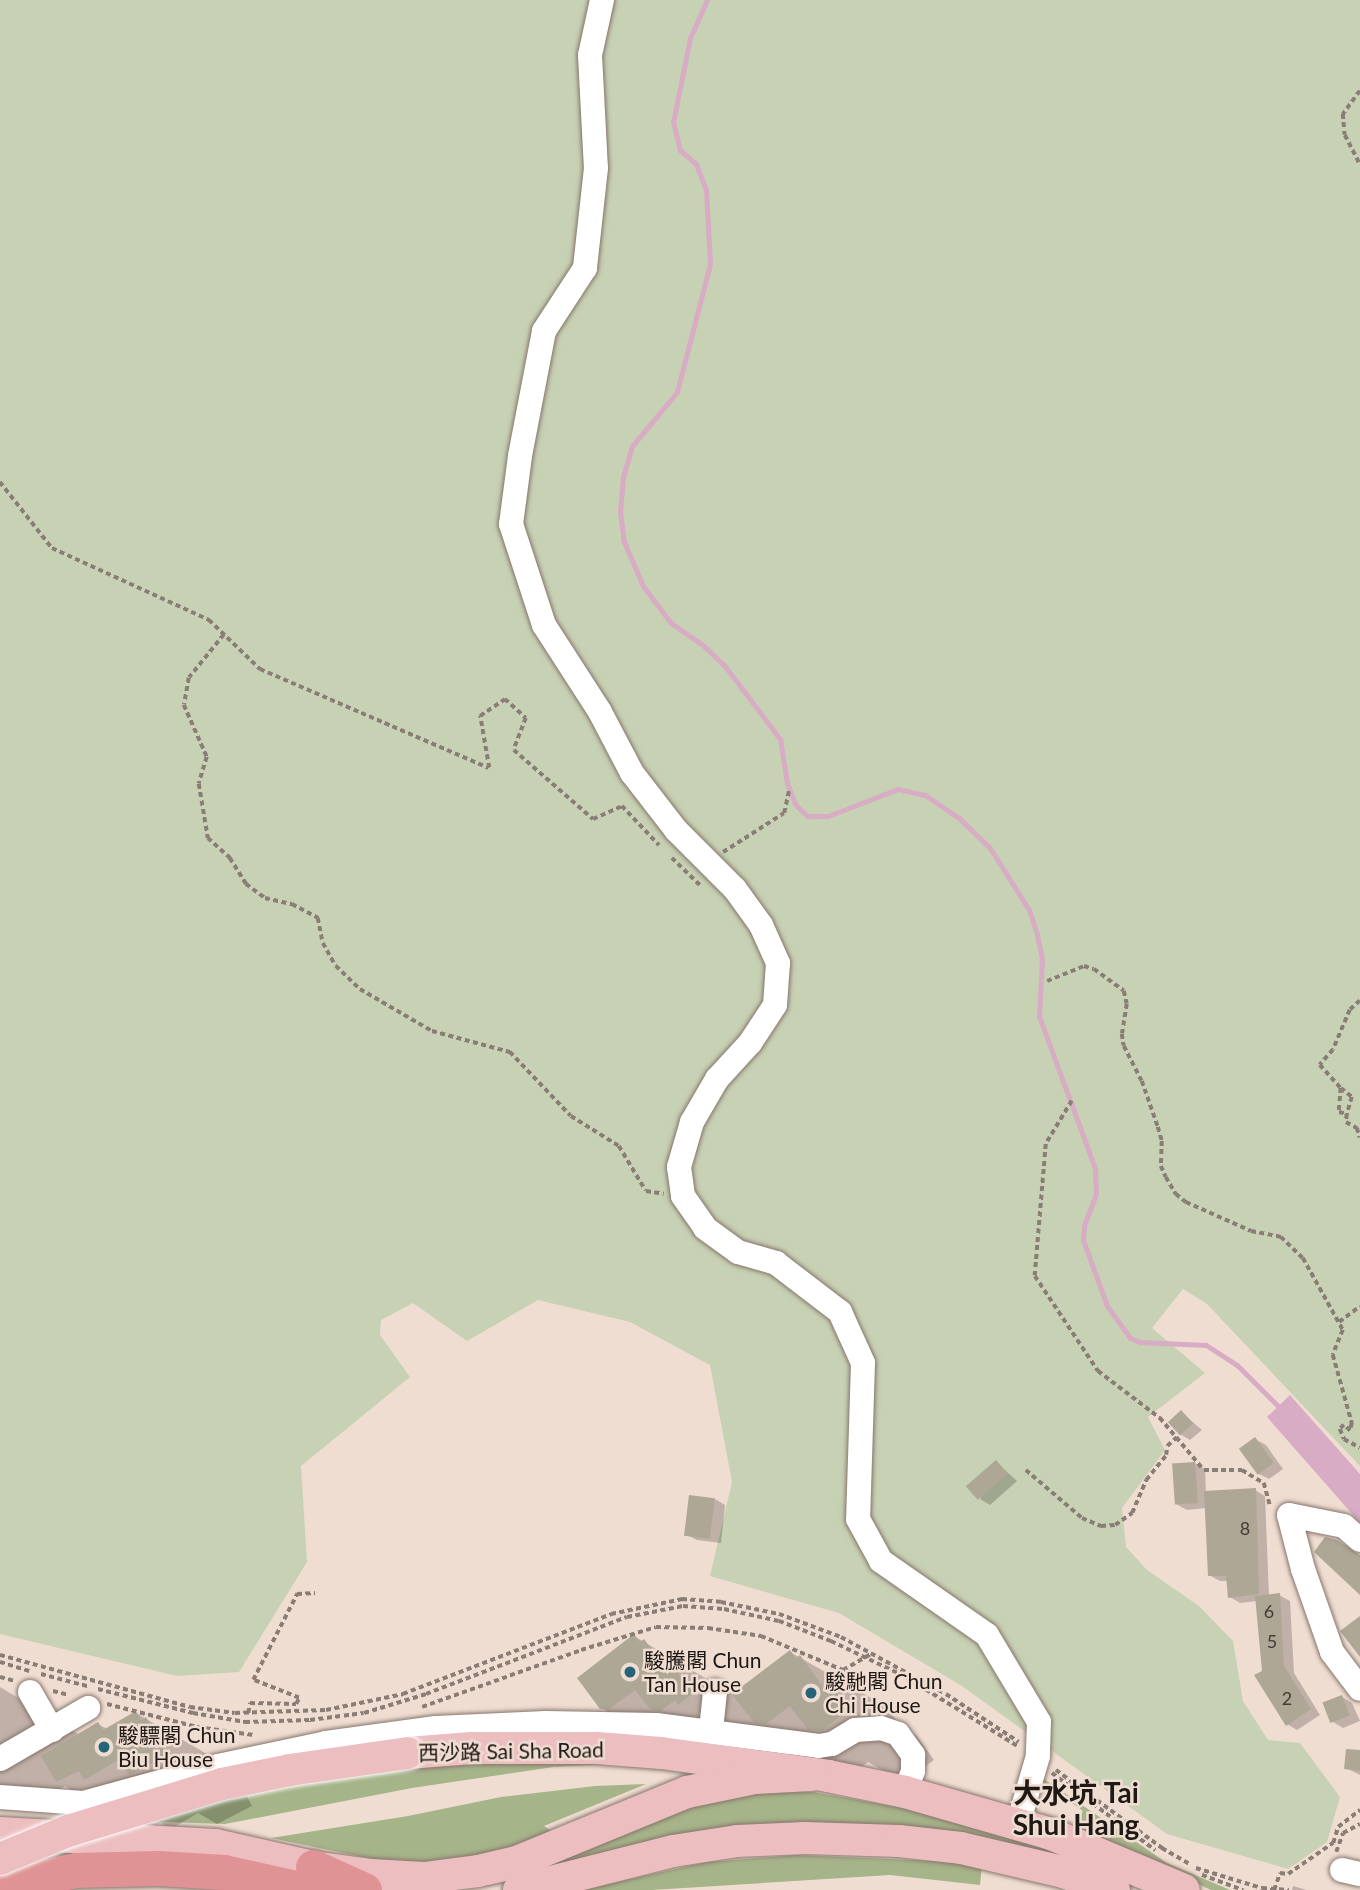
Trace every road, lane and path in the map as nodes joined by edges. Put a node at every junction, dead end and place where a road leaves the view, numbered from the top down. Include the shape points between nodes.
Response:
1 (602, 0) edge
2 (1360, 91) edge
3 (1360, 165) edge
4 (0, 482) edge
5 (224, 635) junction
6 (789, 789) dead end
7 (660, 845) dead end
8 (669, 855) dead end
9 (715, 857) dead end
10 (735, 889) junction
11 (1047, 981) dead end
12 (1360, 1001) edge
13 (1341, 1088) junction
14 (1072, 1101) dead end
15 (1347, 1114) junction
16 (1360, 1138) edge
17 (683, 1196) junction
18 (1360, 1307) edge
19 (1339, 1322) junction
20 (1177, 1437) junction
21 (1360, 1448) edge
22 (1026, 1470) dead end
23 (1280, 1512) junction
24 (1360, 1541) edge
25 (315, 1593) dead end
26 (871, 1654) junction
27 (0, 1655) edge
28 (0, 1677) edge
29 (35, 1688) junction
30 (1360, 1689) edge
31 (715, 1691) dead end
32 (87, 1702) junction
33 (416, 1709) dead end
34 (248, 1713) junction
35 (52, 1730) junction
36 (711, 1730) junction
37 (263, 1735) dead end
38 (1038, 1756) junction
39 (0, 1759) edge
40 (811, 1774) junction
41 (905, 1792) junction
42 (0, 1797) edge
43 (1360, 1810) edge
44 (1018, 1824) junction
45 (0, 1833) edge
46 (0, 1859) edge
47 (309, 1878) edge
48 (1061, 1881) edge
49 (0, 1886) edge
50 (528, 1887) edge
51 (1275, 1888) edge
52 (364, 1890) edge
53 (1114, 1890) edge
54 (1184, 1890) edge
55 (1289, 1890) edge

1 - 10 street via 590,55 596,168 585,268 544,331 511,524 544,625 600,712 632,773 676,830
2 - 3 path via 1343,114 1345,135
4 - 5 path via 52,548 209,620
5 - 7 path via 260,669 489,768 480,716 505,699 526,718 514,750 593,819 622,806
5 - 17 path via 189,678 184,705 207,757 199,784 208,838 230,858 246,884 265,898 292,904 318,918 329,955 360,989 432,1031 510,1052 571,1116 619,1146 646,1191
6 - 9 path via 784,813
8 - 10 path via 698,885
10 - 17 street via 761,925 778,963 775,1005 751,1043 717,1079 692,1122 679,1167
11 - 19 path via 1084,966 1124,991 1124,1046 1142,1081 1162,1141 1161,1166 1176,1194 1203,1210 1290,1244 1303,1258
12 - 13 path via 1350,1010 1333,1050 1321,1065
13 - 15 path via 1352,1097
13 - 15 path via 1339,1112
14 - 20 path via 1046,1144 1035,1276 1098,1370
15 - 16 path via 1346,1122 1357,1128
17 - 38 street via 705,1228 737,1252 776,1263 840,1312 863,1363 858,1519 881,1561 987,1635 1039,1722
18 - 19 path
19 - 21 path via 1343,1330 1333,1355 1352,1423 1350,1431 1344,1425 1340,1429 1344,1439
20 - 22 path via 1146,1480 1132,1513 1115,1525 1101,1526 1082,1518
20 - 23 path via 1204,1470 1242,1470 1264,1483
23 - 24 street via 1344,1527
23 - 30 street via 1332,1652
25 - 34 path via 297,1594 253,1681 299,1698 296,1704 250,1703
26 - 33 path via 843,1670 761,1636 708,1628 656,1628
26 - 34 path via 841,1637 779,1614 682,1599 611,1614 390,1698 326,1710
26 - 38 path via 946,1694
27 - 34 path via 190,1707
28 - 29 path
29 - 32 path
29 - 35 street
31 - 36 street
32 - 35 street
32 - 37 path via 197,1727
35 - 39 street
36 - 41 street via 819,1746 863,1727 891,1731 905,1740 913,1755
36 - 42 street via 601,1723 436,1728 272,1753 83,1803
38 - 44 street
38 - 51 path via 1162,1848 1195,1867
40 - 41 main road, 西沙路 Sai Sha Road
40 - 46 main road, 西沙路 Sai Sha Road, bridge via 597,1748 472,1748 408,1754 232,1782 68,1831
40 - 47 main road via 755,1778 687,1792 539,1855 478,1871 424,1878
41 - 44 main road, 西沙路 Sai Sha Road
43 - 51 path via 1338,1827 1332,1843 1287,1874 1280,1873
44 - 54 main road, 西沙路 Sai Sha Road via 1095,1850
45 - 47 main road via 216,1845
47 - 49 highway via 158,1868 76,1870
47 - 52 highway
48 - 50 main road via 995,1855 913,1842 778,1839 673,1851
48 - 53 main road
51 - 55 path

